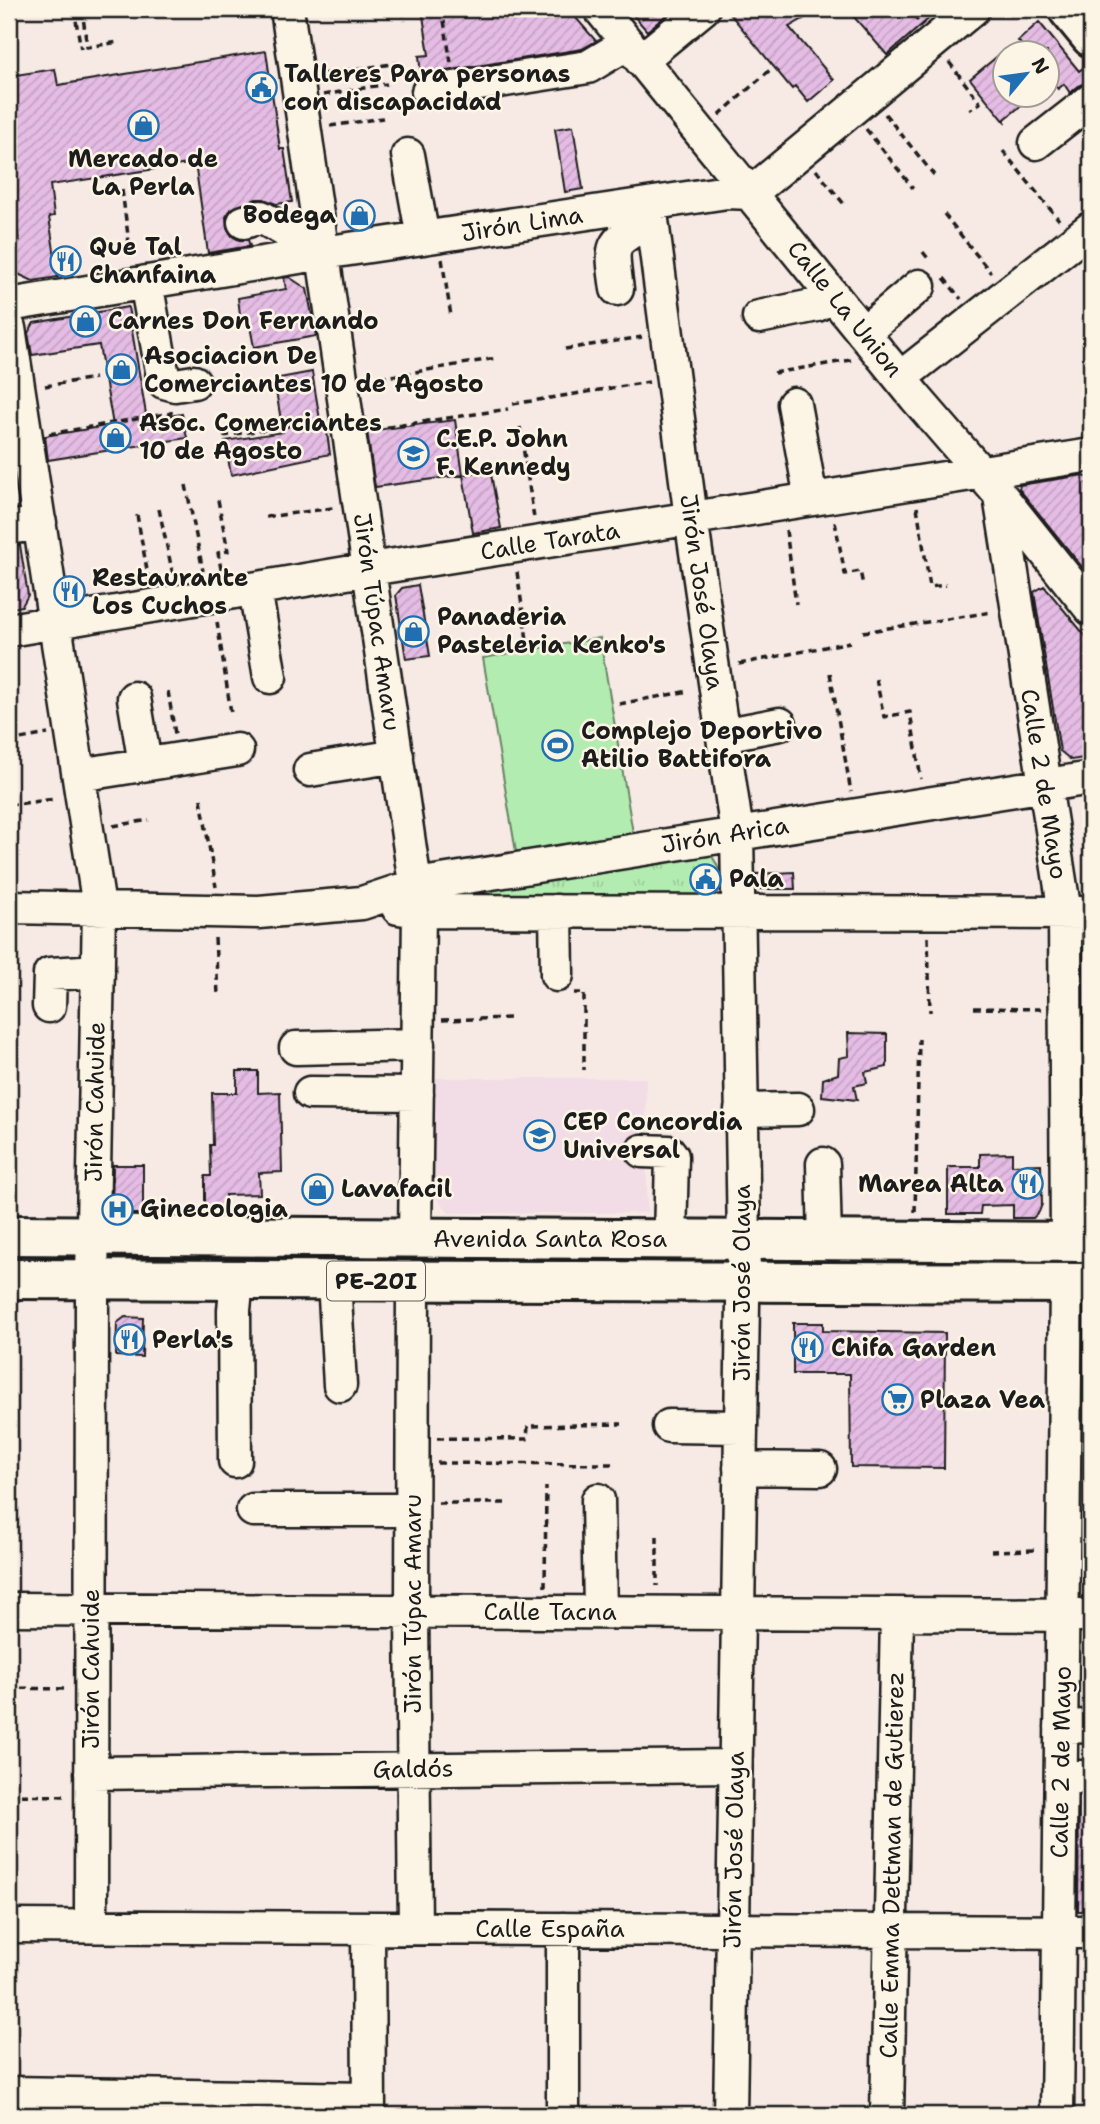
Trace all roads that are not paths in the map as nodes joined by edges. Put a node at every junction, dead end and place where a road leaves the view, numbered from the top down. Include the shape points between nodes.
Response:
1 (287, 9) edge
2 (600, 9) edge
3 (703, 9) edge
4 (973, 9) edge
5 (1068, 9) edge
6 (1091, 37) edge
7 (634, 51) junction
8 (428, 92) dead end
9 (1091, 100) edge
10 (1036, 143) dead end
11 (408, 155) dead end
12 (751, 193) junction
13 (651, 212) junction
14 (244, 222) dead end
15 (1079, 228) edge
16 (431, 237) junction
17 (318, 254) junction
18 (139, 276) junction
19 (919, 286) dead end
20 (617, 289) dead end
21 (833, 295) junction
22 (9, 305) edge
23 (760, 317) dead end
24 (9, 328) edge
25 (862, 346) junction
26 (900, 378) junction
27 (194, 382) dead end
28 (794, 404) dead end
29 (19, 413) edge
30 (1088, 465) edge
31 (990, 484) junction
32 (822, 507) junction
33 (691, 518) junction
34 (40, 523) junction
35 (9, 528) edge
36 (370, 569) junction
37 (206, 598) junction
38 (1091, 609) edge
39 (56, 623) junction
40 (9, 630) edge
41 (270, 677) dead end
42 (134, 698) dead end
43 (780, 724) dead end
44 (723, 736) junction
45 (237, 750) dead end
46 (397, 756) junction
47 (145, 764) junction
48 (310, 770) dead end
49 (1091, 778) edge
50 (81, 785) junction
51 (1044, 785) junction
52 (737, 833) junction
53 (417, 898) junction
54 (9, 906) edge
55 (99, 907) junction
56 (556, 911) junction
57 (737, 911) junction
58 (1078, 913) edge
59 (98, 971) junction
60 (556, 975) dead end
61 (49, 1006) dead end
62 (418, 1033) junction
63 (296, 1048) dead end
64 (310, 1093) dead end
65 (417, 1094) junction
66 (798, 1109) dead end
67 (741, 1110) junction
68 (642, 1151) dead end
69 (823, 1164) dead end
70 (9, 1235) edge
71 (93, 1236) junction
72 (415, 1238) junction
73 (670, 1240) junction
74 (744, 1240) junction
75 (825, 1241) junction
76 (1079, 1242) edge
77 (9, 1279) edge
78 (92, 1279) junction
79 (237, 1280) junction
80 (334, 1280) junction
81 (413, 1281) junction
82 (743, 1282) junction
83 (1079, 1283) edge
84 (340, 1385) dead end
85 (669, 1426) dead end
86 (741, 1427) junction
87 (1078, 1452) edge
88 (235, 1461) dead end
89 (740, 1468) junction
90 (820, 1469) dead end
91 (598, 1500) dead end
92 (412, 1507) junction
93 (253, 1510) dead end
94 (9, 1609) edge
95 (91, 1609) junction
96 (412, 1611) junction
97 (600, 1612) junction
98 (738, 1613) junction
99 (898, 1615) junction
100 (1077, 1615) edge
101 (1076, 1727) edge
102 (735, 1766) junction
103 (412, 1769) junction
104 (1076, 1777) edge
105 (91, 1785) junction
106 (91, 1925) junction
107 (9, 1926) edge
108 (368, 1928) junction
109 (415, 1928) junction
110 (563, 1929) junction
111 (733, 1930) junction
112 (891, 1930) junction
113 (1059, 1931) junction
114 (1091, 1931) edge
115 (9, 2093) edge
116 (369, 2107) edge
117 (563, 2115) edge
118 (730, 2115) edge
119 (887, 2115) edge
120 (1057, 2115) edge

1 - 17 street, Jirón Túpac Amaru
2 - 7 street, Calle La Union
3 - 7 street
4 - 12 street
5 - 6 main road
7 - 8 street via 588,67
7 - 12 street, Calle La Union
9 - 10 street
11 - 16 street
12 - 13 street, Jirón Lima via 727,192
12 - 21 street, Calle La Union
13 - 16 street, Jirón Lima
13 - 20 street via 612,252
13 - 33 street, Jirón José Olaya
14 - 17 street via 261,217
15 - 26 street
16 - 17 street, Jirón Lima
17 - 18 street, Jirón Lima
17 - 36 street, Jirón Túpac Amaru
18 - 22 street, Jirón Lima
18 - 27 street via 164,382
19 - 25 street
21 - 23 street via 817,305
21 - 25 street, Calle La Union
24 - 29 street, Jirón Cahuide
25 - 26 street, Calle La Union
26 - 31 street, Calle La Union
28 - 32 street
29 - 34 street, Jirón Cahuide
30 - 31 street, Calle Tarata
31 - 32 street, Calle Tarata
31 - 38 street, Calle La Union
31 - 51 street, Calle 2 de Mayo
32 - 33 street, Calle Tarata
33 - 36 street, Calle Tarata
33 - 44 street, Jirón José Olaya via 723,676
34 - 35 street
34 - 39 street, Jirón Cahuide
36 - 37 street, Calle Tarata
36 - 46 street, Jirón Túpac Amaru
37 - 39 street, Calle Tarata
37 - 41 street
39 - 40 street, Calle Tarata
39 - 50 street, Jirón Cahuide
42 - 47 street
43 - 44 street
44 - 52 street, Jirón José Olaya
45 - 47 street
46 - 48 street
46 - 53 street, Jirón Túpac Amaru
47 - 50 street
49 - 51 street, Jirón Arica
50 - 55 street, Jirón Cahuide
51 - 52 street, Jirón Arica
51 - 58 street, Calle 2 de Mayo
52 - 53 street, Jirón Arica
52 - 57 street, Jirón José Olaya
53 - 55 street, Jirón Arica via 259,912
53 - 56 street, Jirón Arica
53 - 62 street, Jirón Túpac Amaru
54 - 55 street, Jirón Arica
55 - 59 street, Jirón Cahuide
56 - 57 street, Jirón Arica
56 - 60 street
57 - 58 street, Jirón Arica
57 - 67 street, Jirón José Olaya
58 - 76 street, Calle 2 de Mayo
59 - 61 street via 50,974
59 - 71 street, Jirón Cahuide
62 - 63 street
62 - 65 street, Jirón Túpac Amaru
64 - 65 street
65 - 72 street, Jirón Túpac Amaru
66 - 67 street
67 - 74 street, Jirón José Olaya
68 - 73 street via 672,1156
69 - 75 street
70 - 71 main road, Avenida Santa Rosa / PE-20I
71 - 72 main road, Avenida Santa Rosa / PE-20I
71 - 78 street, Jirón Cahuide
72 - 73 main road, Avenida Santa Rosa / PE-20I
73 - 74 main road, Avenida Santa Rosa / PE-20I
74 - 75 main road, Avenida Santa Rosa / PE-20I
74 - 82 street, Jirón José Olaya
75 - 76 main road, Avenida Santa Rosa / PE-20I
77 - 78 main road, Avenida Santa Rosa / PE-20I
78 - 79 main road, Avenida Santa Rosa / PE-20I
78 - 95 street, Jirón Cahuide
79 - 80 main road, Avenida Santa Rosa / PE-20I
79 - 88 street
80 - 81 main road, Avenida Santa Rosa / PE-20I
80 - 84 street
81 - 82 main road, Avenida Santa Rosa / PE-20I
81 - 92 street, Jirón Túpac Amaru
82 - 83 main road, Avenida Santa Rosa / PE-20I
82 - 86 street, Jirón José Olaya
83 - 87 street, Calle 2 de Mayo
85 - 86 street
86 - 89 street, Jirón José Olaya
87 - 100 street, Calle 2 de Mayo via 1063,1550
89 - 90 street
89 - 98 street, Jirón José Olaya
91 - 97 street
92 - 93 street
92 - 96 street, Jirón Túpac Amaru
94 - 95 street, Calle Tacna
95 - 96 street, Calle Tacna
95 - 105 street, Jirón Cahuide
96 - 97 street, Calle Tacna
96 - 103 street, Jirón Túpac Amaru
97 - 98 street, Calle Tacna
98 - 99 street, Calle Tacna
98 - 102 street, Jirón José Olaya
99 - 100 street, Calle Tacna
99 - 112 street, Calle Emma Dettman de Gutierez
100 - 101 street, Calle 2 de Mayo
101 - 104 street, Calle 2 de Mayo
102 - 103 street, Galdós
102 - 111 street, Jirón José Olaya
103 - 105 street, Galdós
103 - 109 street, Jirón Túpac Amaru
104 - 113 street, Calle 2 de Mayo
105 - 106 street, Jirón Cahuide
106 - 107 street, Calle España
106 - 108 street, Calle España
108 - 109 street, Calle España
108 - 116 street
109 - 110 street, Calle España
110 - 111 street, Calle España
110 - 117 street
111 - 112 street, Calle España
111 - 118 street, Jirón José Olaya
112 - 113 street, Calle España
112 - 119 street, Calle Emma Dettman de Gutierez
113 - 114 street, Calle España
113 - 120 street, Calle 2 de Mayo
115 - 116 street

